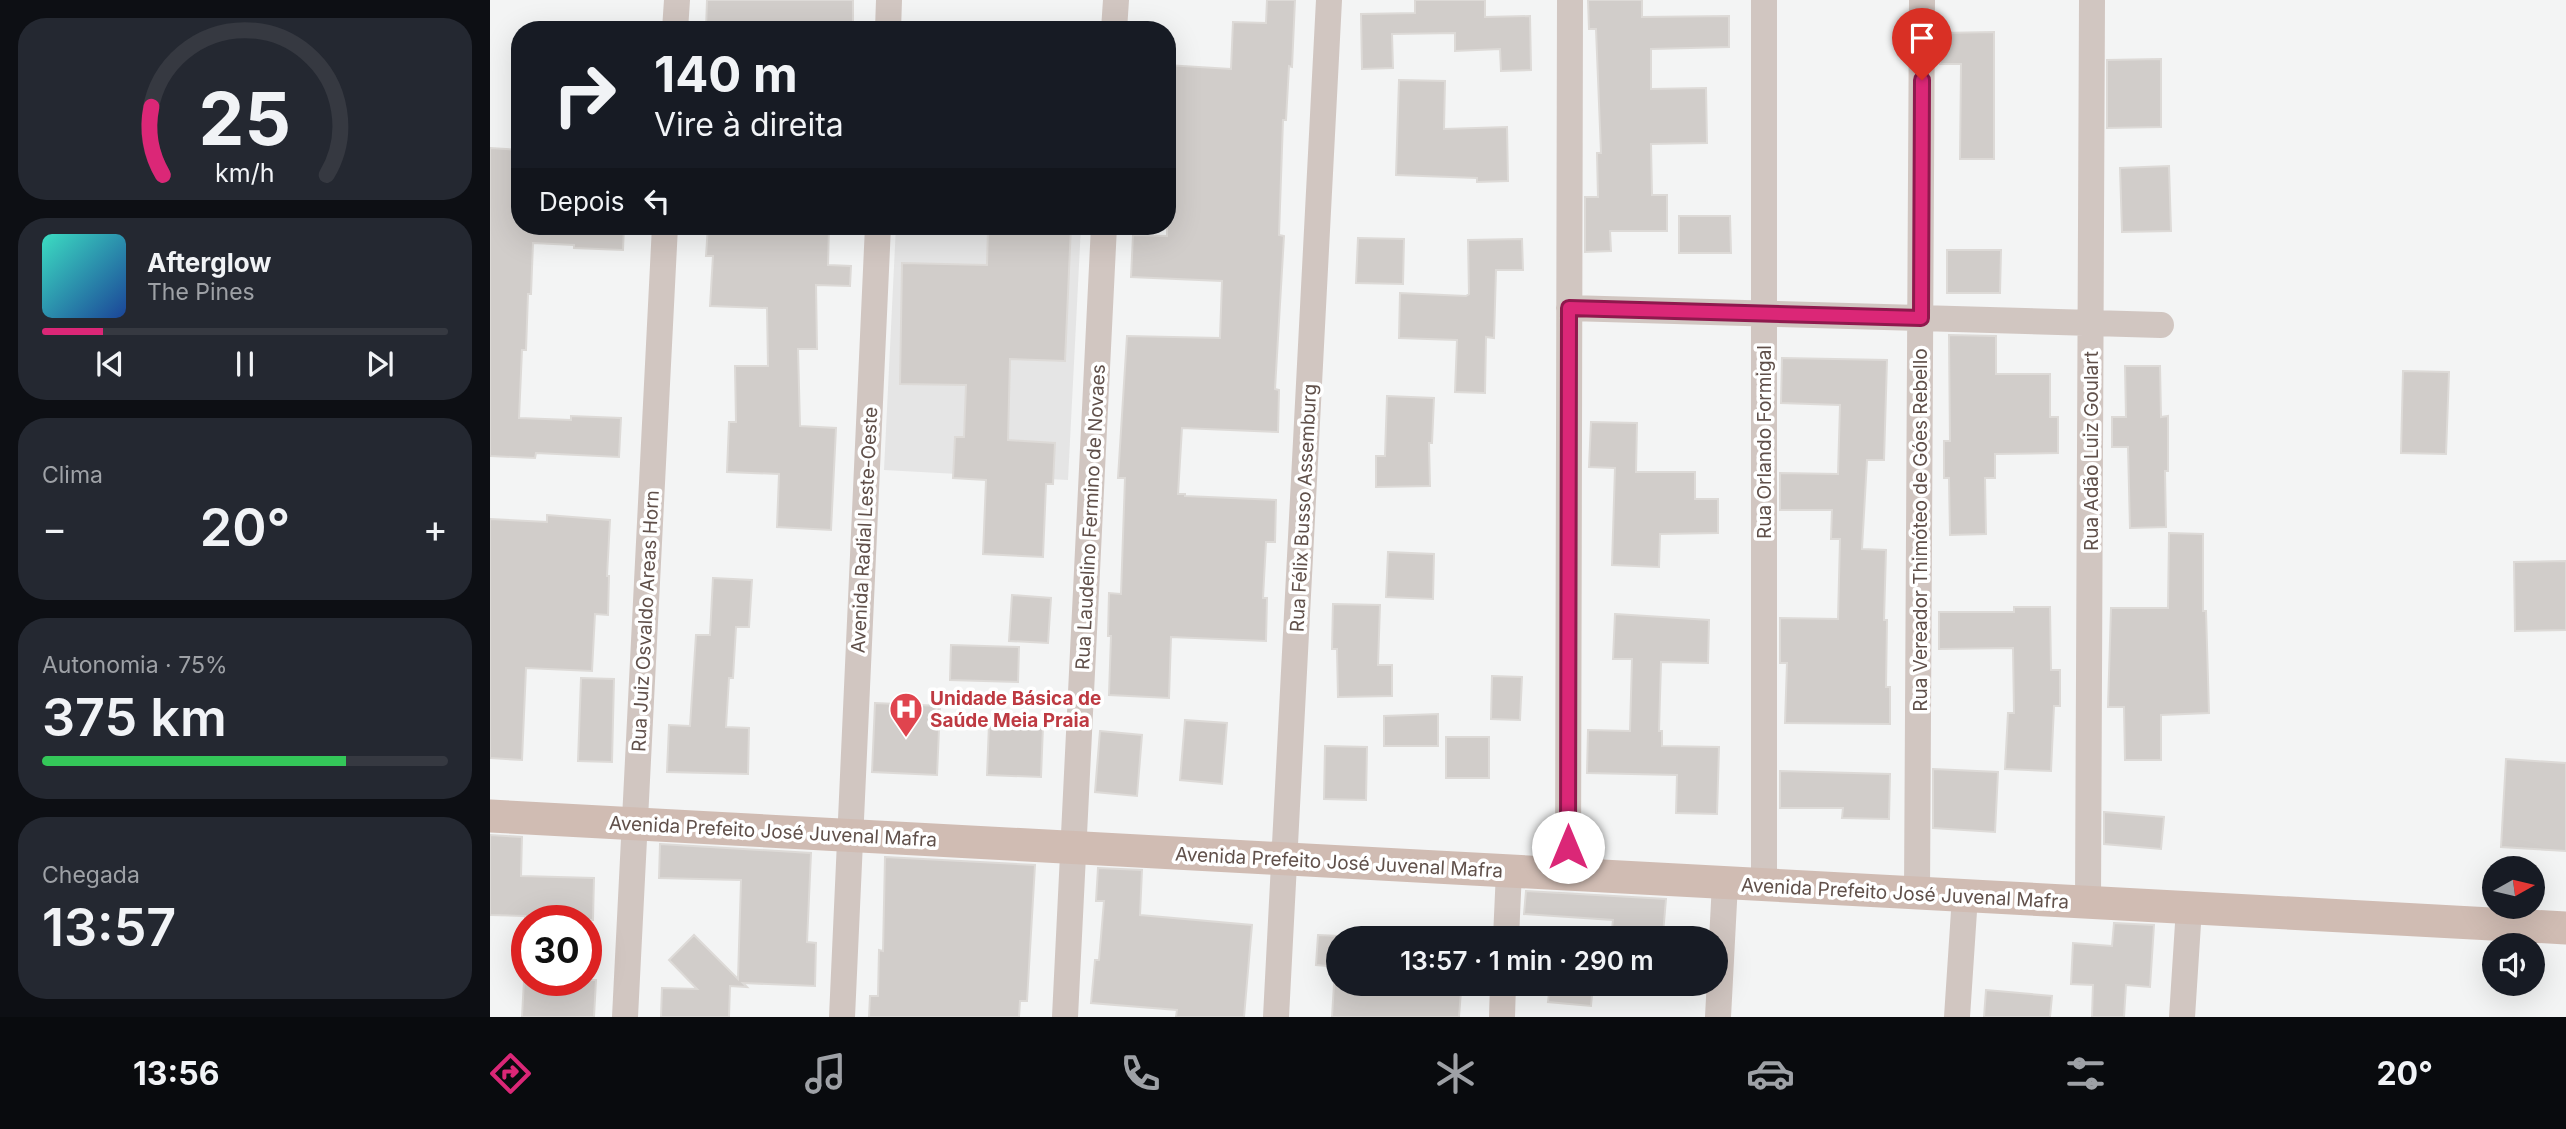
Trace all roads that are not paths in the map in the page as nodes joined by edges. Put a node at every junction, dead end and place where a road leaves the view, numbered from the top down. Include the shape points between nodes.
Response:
1 (677, 0) edge
2 (889, 0) edge
3 (1116, 0) edge
4 (1329, 0) edge
5 (1570, 0) edge
6 (1764, 0) edge
7 (1922, 0) edge
8 (2092, 0) edge
9 (676, 21) edge
10 (888, 21) edge
11 (1115, 21) edge
12 (665, 235) edge
13 (878, 235) edge
14 (1104, 235) edge
15 (1569, 308) junction
16 (1765, 314) junction
17 (1921, 318) junction
18 (2091, 324) junction
19 (2161, 326) dead end
20 (490, 816) edge
21 (635, 824) junction
22 (850, 835) junction
23 (1073, 847) junction
24 (1285, 859) junction
25 (1509, 871) junction
26 (1568, 874) junction
27 (1725, 883) junction
28 (1763, 885) junction
29 (1917, 893) junction
30 (1965, 896) junction
31 (2088, 902) junction
32 (2189, 908) junction
33 (1507, 926) edge
34 (2566, 928) edge
35 (1503, 996) edge
36 (625, 1017) edge
37 (842, 1017) edge
38 (1065, 1017) edge
39 (1276, 1017) edge
40 (1502, 1017) edge
41 (1718, 1017) edge
42 (1957, 1017) edge
43 (2182, 1017) edge

1 - 9 street
2 - 10 street
3 - 11 street
4 - 24 street, Rua Félix Busso Assemburg
5 - 15 street
6 - 16 street, Rua Orlando Formigal
7 - 17 street, Rua Vereador Thimóteo de Góes Rebello
8 - 18 street, Rua Adão Luiz Goulart
12 - 21 street, Rua Juiz Osvaldo Areas Horn
13 - 22 street, Avenida Radial Leste-Oeste
14 - 23 street, Rua Laudelino Fermino de Novaes
15 - 16 street
15 - 26 street
16 - 17 street
16 - 28 street, Rua Orlando Formigal
17 - 18 street
17 - 29 street, Rua Vereador Thimóteo de Góes Rebello
18 - 19 street
18 - 31 street, Rua Adão Luiz Goulart
20 - 21 main road, Avenida Prefeito José Juvenal Mafra
21 - 22 main road, Avenida Prefeito José Juvenal Mafra
21 - 36 street, Rua Juiz Osvaldo Areas Horn
22 - 23 main road, Avenida Prefeito José Juvenal Mafra
22 - 37 street, Avenida Radial Leste-Oeste
23 - 24 main road, Avenida Prefeito José Juvenal Mafra
23 - 38 street, Rua Laudelino Fermino de Novaes
24 - 25 main road, Avenida Prefeito José Juvenal Mafra
24 - 39 street, Rua Félix Busso Assemburg
25 - 26 main road, Avenida Prefeito José Juvenal Mafra
25 - 33 street
26 - 27 main road, Avenida Prefeito José Juvenal Mafra
27 - 28 main road, Avenida Prefeito José Juvenal Mafra
27 - 41 street
28 - 29 main road, Avenida Prefeito José Juvenal Mafra
29 - 30 main road, Avenida Prefeito José Juvenal Mafra
30 - 31 main road, Avenida Prefeito José Juvenal Mafra
30 - 42 street
31 - 32 main road, Avenida Prefeito José Juvenal Mafra
32 - 34 main road, Avenida Prefeito José Juvenal Mafra
32 - 43 street
35 - 40 street

